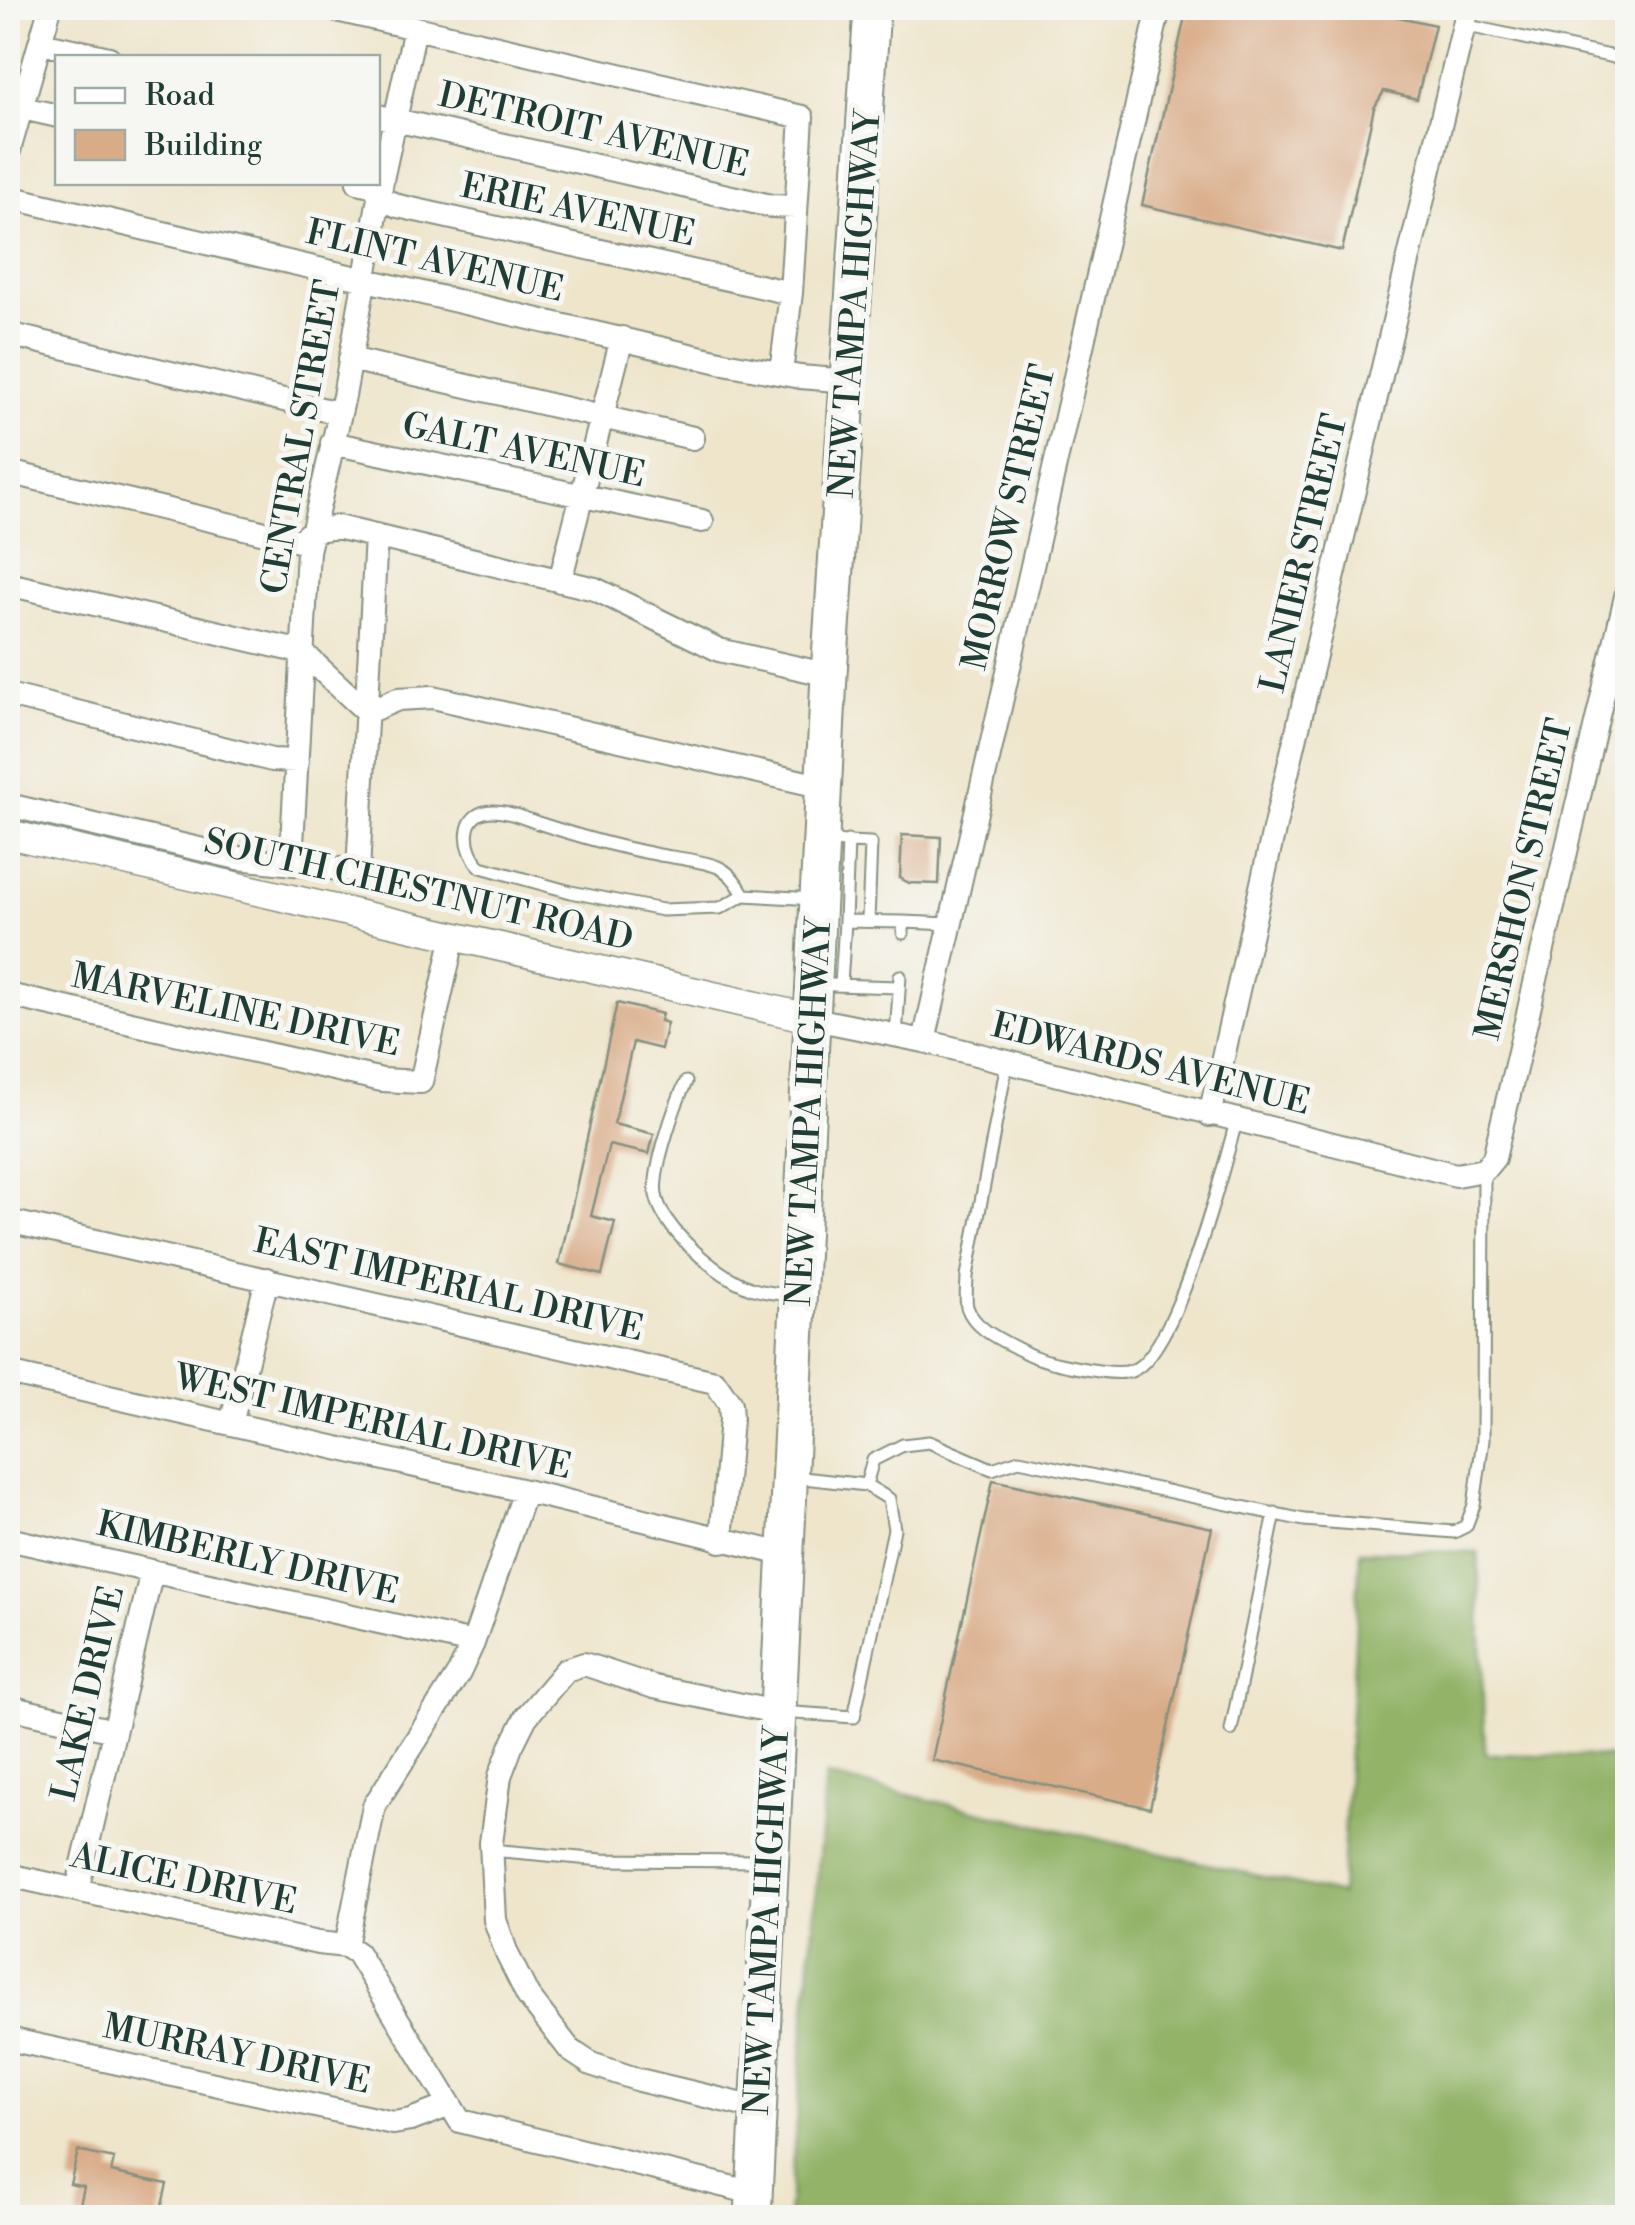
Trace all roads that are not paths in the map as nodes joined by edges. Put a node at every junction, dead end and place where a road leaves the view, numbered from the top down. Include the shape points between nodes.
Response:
1 (50, 8) edge
2 (328, 8) edge
3 (872, 8) edge
4 (1159, 8) edge
5 (1597, 8) edge
6 (357, 11) edge
7 (1628, 14) edge
8 (1465, 16) edge
9 (415, 28) junction
10 (42, 43) junction
11 (96, 55) edge
12 (1628, 60) edge
13 (22, 108) junction
14 (55, 115) edge
15 (386, 118) edge
16 (8, 154) edge
17 (370, 185) edge
18 (8, 197) edge
19 (380, 198) junction
20 (796, 208) junction
21 (363, 279) junction
22 (791, 293) junction
23 (8, 334) edge
24 (622, 338) junction
25 (350, 359) junction
26 (781, 373) junction
27 (849, 382) junction
28 (338, 414) junction
29 (602, 416) junction
30 (692, 438) dead end
31 (332, 443) junction
32 (8, 472) edge
33 (579, 497) junction
34 (702, 522) dead end
35 (312, 531) junction
36 (376, 536) junction
37 (560, 581) junction
38 (8, 584) edge
39 (1628, 588) edge
40 (302, 652) junction
41 (829, 675) junction
42 (8, 695) edge
43 (367, 712) junction
44 (296, 761) junction
45 (824, 788) junction
46 (8, 805) edge
47 (8, 834) edge
48 (835, 841) junction
49 (291, 862) junction
50 (744, 894) junction
51 (832, 910) junction
52 (868, 921) junction
53 (951, 924) junction
54 (454, 936) junction
55 (828, 985) junction
56 (8, 995) edge
57 (814, 1020) junction
58 (896, 1036) junction
59 (924, 1041) junction
60 (1007, 1063) junction
61 (686, 1082) dead end
62 (1210, 1116) junction
63 (1236, 1122) junction
64 (1477, 1172) junction
65 (8, 1221) edge
66 (267, 1279) junction
67 (798, 1296) junction
68 (8, 1374) edge
69 (232, 1424) junction
70 (788, 1476) junction
71 (866, 1485) junction
72 (525, 1491) junction
73 (1275, 1513) junction
74 (8, 1540) edge
75 (721, 1541) junction
76 (783, 1554) junction
77 (152, 1571) junction
78 (473, 1643) junction
79 (8, 1707) edge
80 (776, 1712) junction
81 (114, 1730) junction
82 (1231, 1730) dead end
83 (491, 1850) junction
84 (769, 1862) junction
85 (8, 1875) edge
86 (77, 1890) junction
87 (346, 1946) junction
88 (8, 2039) edge
89 (450, 2104) junction
90 (756, 2108) junction
91 (753, 2206) edge

1 - 10 street
2 - 6 street
3 - 27 main road, NEW TAMPA HIGHWAY
4 - 53 street, MORROW STREET
5 - 7 lane
6 - 9 street
8 - 12 lane
8 - 62 street, LANIER STREET
9 - 15 street, CENTRAL STREET
9 - 20 street via 802,117
10 - 11 street
10 - 13 street
13 - 14 street
13 - 16 street
15 - 19 street, CENTRAL STREET
15 - 20 street, DETROIT AVENUE
17 - 19 street, ERIE AVENUE
18 - 21 street, FLINT AVENUE
19 - 21 street, CENTRAL STREET
19 - 22 street, ERIE AVENUE
20 - 22 street
21 - 24 street, FLINT AVENUE
21 - 25 street, CENTRAL STREET
22 - 26 street
23 - 28 street
24 - 26 street, FLINT AVENUE
24 - 29 street
25 - 28 street, CENTRAL STREET
25 - 29 street
26 - 27 street, FLINT AVENUE
27 - 41 main road, NEW TAMPA HIGHWAY
28 - 31 street, CENTRAL STREET
29 - 30 street
29 - 33 street
31 - 33 street, GALT AVENUE
31 - 35 street, CENTRAL STREET
32 - 35 street via 299,542
33 - 34 street, GALT AVENUE
33 - 37 street
35 - 36 street via 337,527
35 - 40 street, CENTRAL STREET
36 - 37 street
36 - 43 street
37 - 41 street via 614,596 719,650
38 - 40 street
39 - 64 street, MERSHON STREET via 1494,1158
40 - 43 street
40 - 44 street, CENTRAL STREET
41 - 45 main road, NEW TAMPA HIGHWAY
42 - 44 street
43 - 45 street via 398,699 433,697
43 - 49 street via 358,872
44 - 49 street, CENTRAL STREET
45 - 48 main road, NEW TAMPA HIGHWAY
46 - 49 street via 238,858
47 - 54 street, SOUTH CHESTNUT ROAD
48 - 51 main road, NEW TAMPA HIGHWAY
48 - 52 lane via 871,842
50 - 50 lane via 720,908 662,910 481,867 465,845 470,826 492,810 718,867
50 - 51 lane
51 - 52 lane
51 - 55 main road, NEW TAMPA HIGHWAY
52 - 53 lane
53 - 59 street, MORROW STREET
54 - 56 street, MARVELINE DRIVE via 421,1082 382,1080
54 - 57 street, SOUTH CHESTNUT ROAD
55 - 57 main road, NEW TAMPA HIGHWAY
55 - 58 lane via 900,982
57 - 58 street, EDWARDS AVENUE
57 - 67 main road, NEW TAMPA HIGHWAY
58 - 59 street, EDWARDS AVENUE
59 - 60 street, EDWARDS AVENUE
60 - 62 street, EDWARDS AVENUE
60 - 63 lane via 967,1307 982,1328 1032,1356 1113,1372 1132,1371 1146,1360 1191,1273
61 - 67 lane via 670,1112 656,1192 666,1217 711,1268 751,1289
62 - 63 street, EDWARDS AVENUE
63 - 64 street, EDWARDS AVENUE via 1456,1175
64 - 73 lane via 1482,1440 1466,1526 1454,1532
65 - 66 street, EAST IMPERIAL DRIVE
66 - 69 street
66 - 75 street, EAST IMPERIAL DRIVE via 714,1382 732,1418
67 - 70 main road, NEW TAMPA HIGHWAY
68 - 69 street, WEST IMPERIAL DRIVE
69 - 72 street, WEST IMPERIAL DRIVE
70 - 71 lane
70 - 76 main road, NEW TAMPA HIGHWAY
71 - 73 lane via 874,1460 903,1445 929,1442 992,1469 1018,1460
71 - 80 lane via 889,1498 894,1529 854,1717
72 - 75 street, WEST IMPERIAL DRIVE
72 - 78 street
73 - 82 lane
74 - 77 street, KIMBERLY DRIVE
75 - 76 street, WEST IMPERIAL DRIVE
76 - 80 main road, NEW TAMPA HIGHWAY
77 - 78 street, KIMBERLY DRIVE
77 - 81 street, LAKE DRIVE
78 - 87 street via 379,1794
79 - 81 street
80 - 83 street via 654,1687 584,1664 566,1670 526,1717 511,1747 495,1802
80 - 84 main road, NEW TAMPA HIGHWAY
81 - 86 street, LAKE DRIVE
83 - 84 lane via 602,1860
83 - 90 street via 495,1920 507,1954 528,1996 579,2059
84 - 90 main road, NEW TAMPA HIGHWAY
85 - 86 street, ALICE DRIVE
86 - 87 street, ALICE DRIVE
87 - 89 street via 357,1953
88 - 89 street, MURRAY DRIVE via 393,2123
89 - 91 street via 460,2121
90 - 91 main road, NEW TAMPA HIGHWAY

